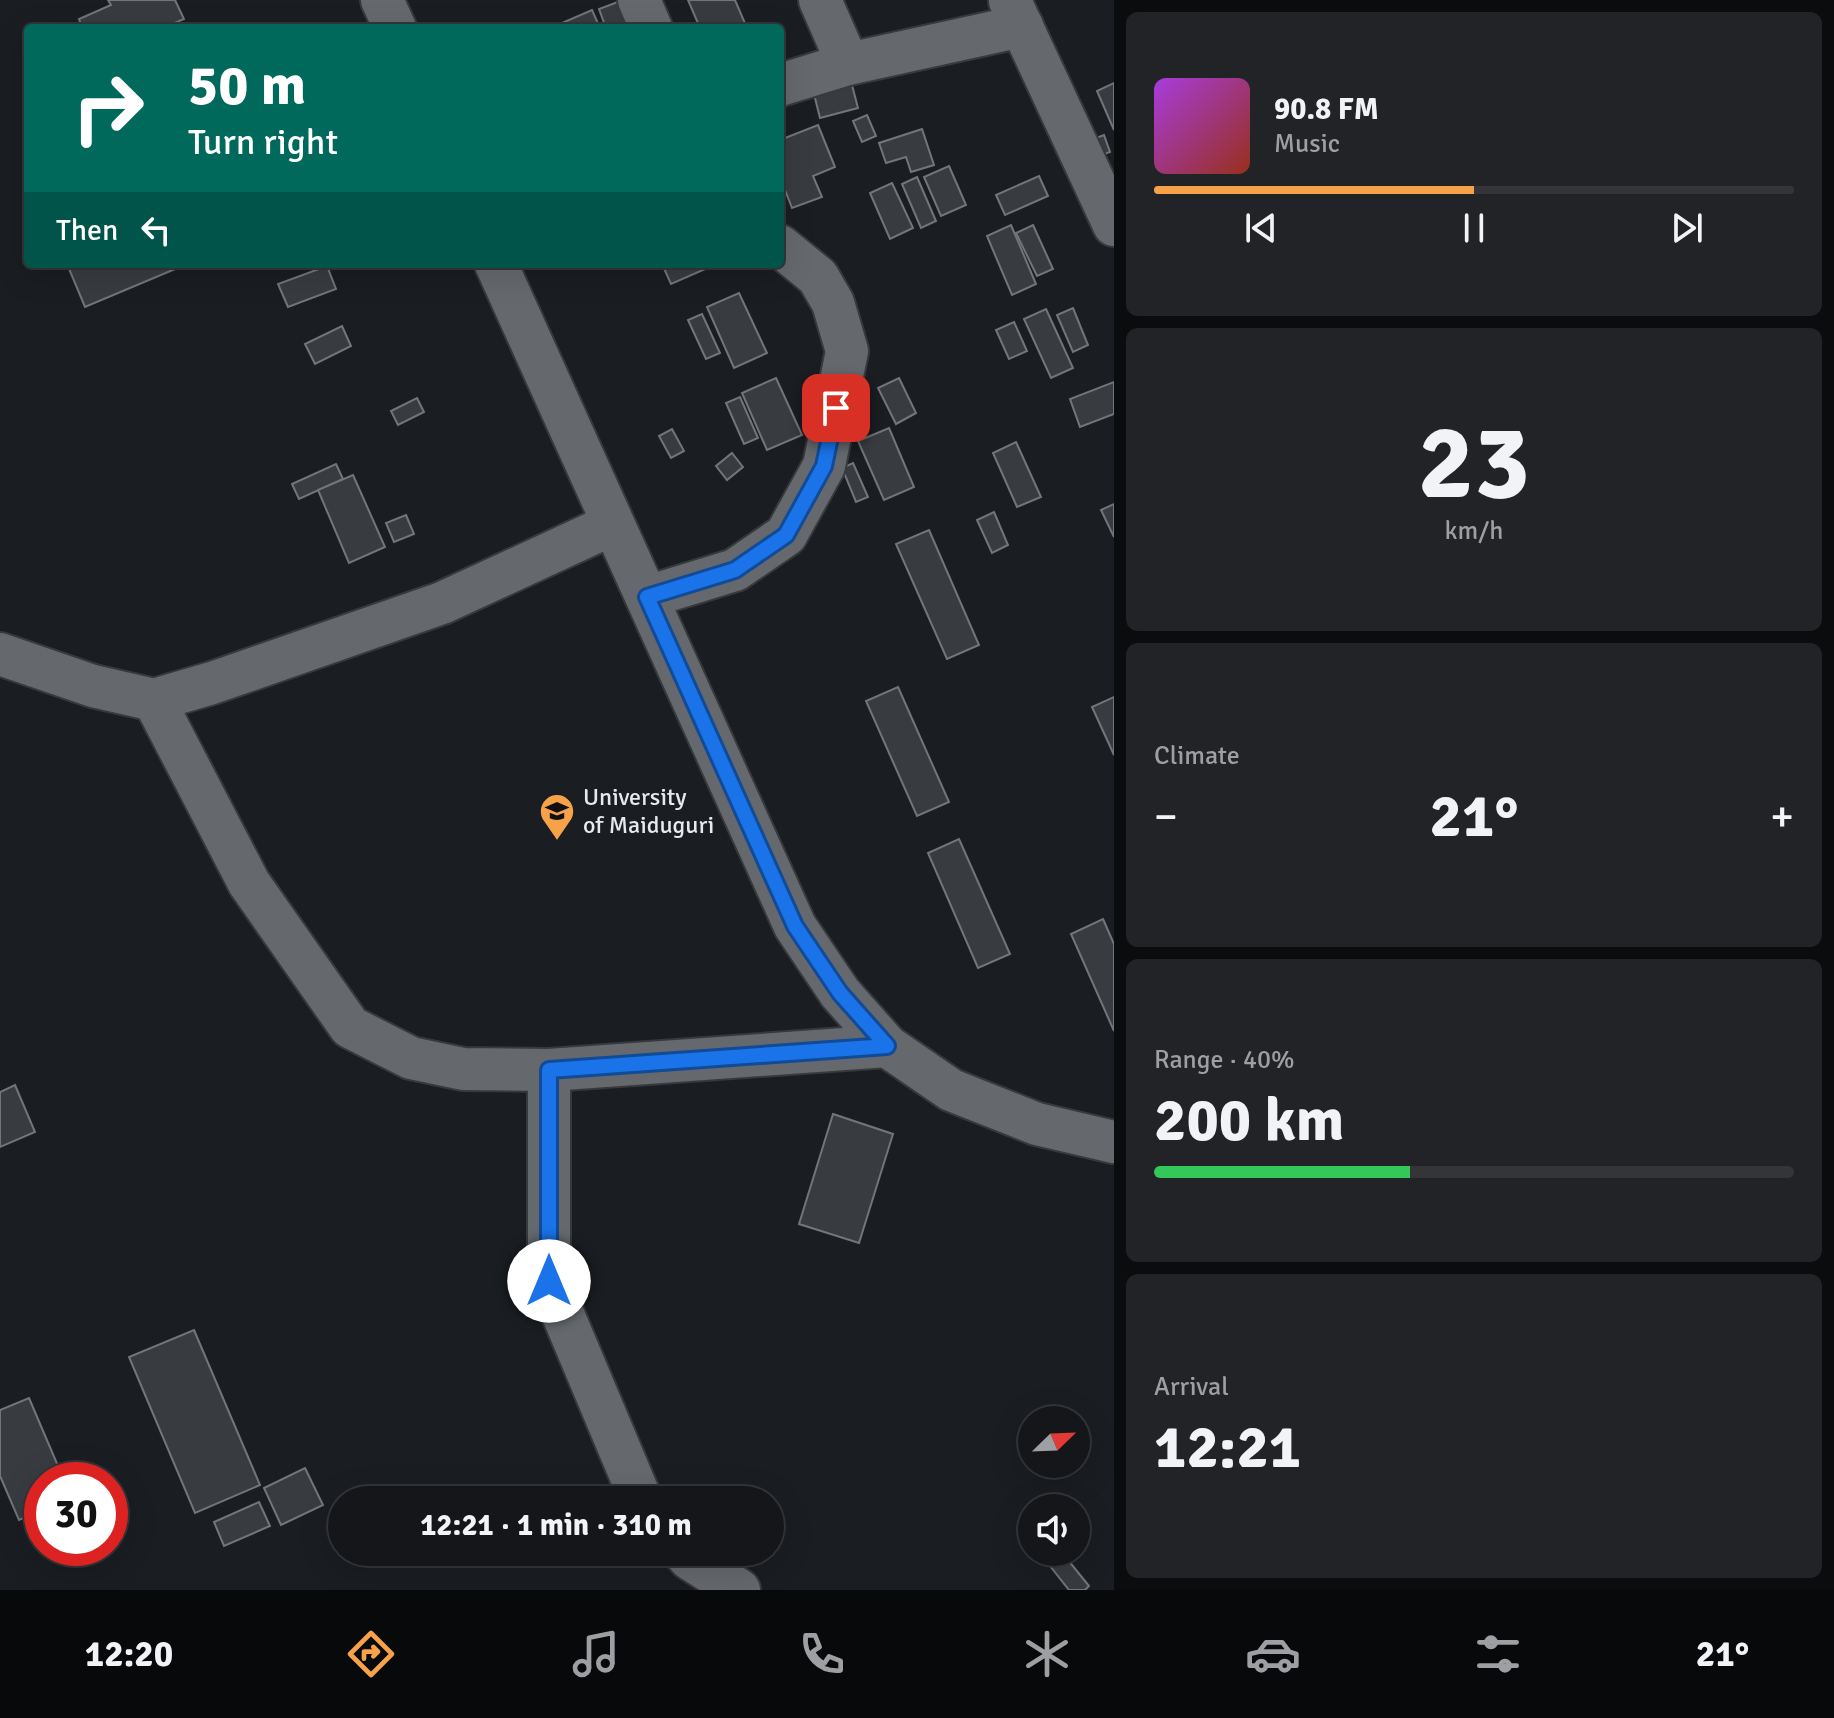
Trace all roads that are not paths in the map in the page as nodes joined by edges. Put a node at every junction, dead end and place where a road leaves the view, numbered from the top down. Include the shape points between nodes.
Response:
1 (382, 0) edge
2 (639, 0) edge
3 (820, 0) edge
4 (1016, 13) edge
5 (393, 24) edge
6 (649, 24) edge
7 (848, 64) junction
8 (784, 84) edge
9 (1114, 225) edge
10 (784, 249) edge
11 (498, 268) edge
12 (613, 524) junction
13 (647, 597) junction
14 (0, 654) edge
15 (154, 700) junction
16 (887, 1046) junction
17 (549, 1070) junction
18 (1114, 1142) edge
19 (635, 1486) edge
20 (701, 1566) edge
21 (739, 1590) edge

1 - 5 street
2 - 6 street
3 - 7 street
4 - 7 street
4 - 9 street
7 - 8 street
10 - 13 street via 818,277 833,303 847,351 824,466 786,535 735,570
11 - 12 street
12 - 13 street
12 - 15 street via 442,603
13 - 16 street via 795,926 840,993
14 - 15 street via 93,686
15 - 17 street via 249,883 350,1027 411,1058 463,1069
16 - 17 street
16 - 18 street via 951,1090 1037,1124
17 - 19 street via 549,1281
20 - 21 street

